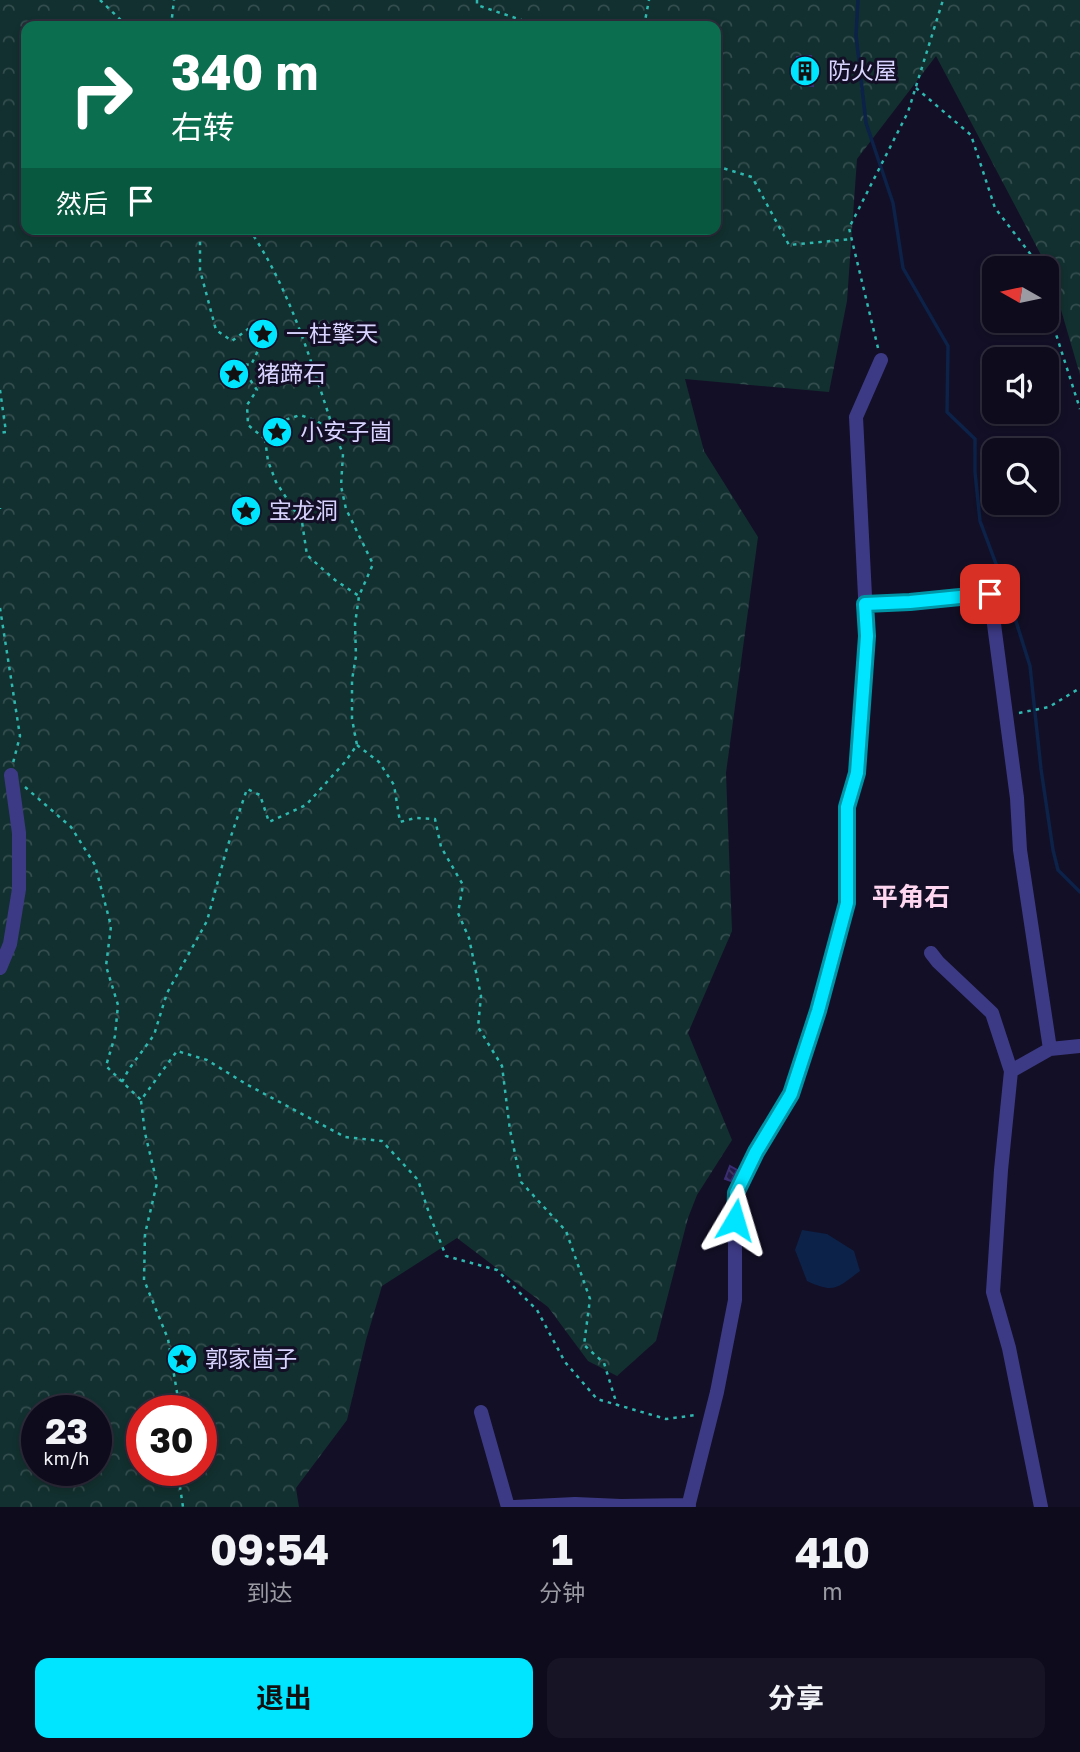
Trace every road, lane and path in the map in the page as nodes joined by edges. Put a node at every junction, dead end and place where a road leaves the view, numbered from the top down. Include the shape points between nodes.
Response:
1 (100, 0) edge
2 (174, 0) edge
3 (477, 0) edge
4 (649, 0) edge
5 (943, 0) edge
6 (122, 21) edge
7 (172, 21) edge
8 (523, 21) edge
9 (645, 21) edge
10 (916, 88) junction
11 (721, 168) edge
12 (200, 235) edge
13 (254, 235) edge
14 (852, 239) junction
15 (1032, 256) edge
16 (1056, 333) edge
17 (881, 360) joint
18 (0, 390) edge
19 (1080, 409) edge
20 (0, 433) edge
21 (335, 434) junction
22 (265, 439) junction
23 (359, 596) junction
24 (865, 604) junction
25 (0, 608) edge
26 (1080, 688) edge
27 (1006, 716) junction
28 (357, 745) junction
29 (11, 775) junction
30 (931, 953) dead end
31 (0, 968) edge
32 (1080, 1046) edge
33 (1050, 1049) junction
34 (1011, 1071) junction
35 (122, 1082) junction
36 (141, 1100) junction
37 (177, 1395) edge
38 (617, 1405) junction
39 (481, 1412) dead end
40 (711, 1414) junction
41 (180, 1486) edge
42 (688, 1506) edge
43 (184, 1507) edge
44 (508, 1507) edge
45 (514, 1507) edge
46 (1041, 1507) edge

1 - 6 path
2 - 7 path
3 - 8 path via 477,5
4 - 9 path
5 - 10 path
10 - 14 path via 849,228
10 - 15 path via 971,135 995,208
11 - 14 path via 752,177 789,245
12 - 22 path via 200,270 216,330 232,341 248,329 263,340 251,365 232,363 257,390 247,405 248,425
13 - 21 path via 290,306
14 - 17 path
16 - 19 path
17 - 24 street via 856,416
18 - 20 path via 6,432
21 - 22 path via 300,415 274,421 279,428
21 - 23 path via 343,454 341,486 346,509 373,564
22 - 23 path via 276,482 302,522 307,555
23 - 28 path via 352,680
24 - 27 street via 990,594
24 - 40 street via 867,636 857,773 847,807 847,903 791,1094 736,1193 735,1300
25 - 29 path via 20,737
26 - 27 path via 1049,707
27 - 33 street via 1020,850
28 - 35 path via 306,805 269,822 260,795 247,789 207,921 167,992 154,1035
28 - 38 path via 379,762 394,785 400,822 435,819 441,847 463,885 458,913 469,939 481,996 478,1027 502,1066 521,1182 566,1231 590,1299 584,1346 604,1363
29 - 31 street via 19,833 19,889 10,944
29 - 35 path via 71,827 95,865 111,926 106,966 118,1005 116,1036 106,1066
30 - 34 street via 992,1013
32 - 33 street
33 - 34 street
34 - 46 street via 993,1292
35 - 36 path
36 - 37 path via 157,1183 145,1234 144,1280 168,1339
36 - 38 path via 177,1051 207,1060 345,1137 382,1141 418,1180 446,1256 497,1270 537,1310 565,1362 597,1399
38 - 40 path via 666,1419
39 - 44 street
40 - 42 street
41 - 43 path
42 - 45 street

